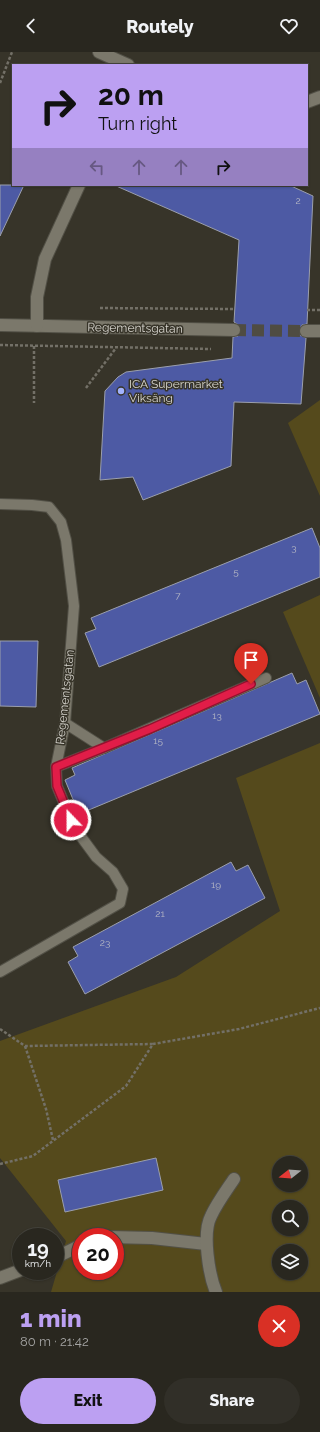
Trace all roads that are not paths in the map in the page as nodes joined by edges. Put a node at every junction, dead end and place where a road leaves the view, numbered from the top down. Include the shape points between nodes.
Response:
1 (99, 52) edge
2 (126, 64) edge
3 (320, 97) edge
4 (308, 102) edge
5 (79, 186) edge
6 (0, 325) edge
7 (37, 326) junction
8 (234, 330) tunnel mouth
9 (306, 331) tunnel mouth
10 (320, 332) edge
11 (0, 504) edge
12 (266, 678) dead end
13 (65, 722) junction
14 (104, 748) junction
15 (56, 767) junction
16 (0, 972) edge
17 (234, 1178) dead end
18 (124, 1237) edge
19 (206, 1244) junction
20 (12, 1273) edge
21 (0, 1278) edge
22 (216, 1292) edge

1 - 2 street
3 - 4 street
5 - 7 street via 45,259 37,297
6 - 7 street, Regementsgatan
7 - 8 street, Regementsgatan
9 - 10 street
11 - 13 lane, Regementsgatan via 49,507 61,522 66,540 74,606
12 - 14 lane
13 - 14 lane
13 - 15 lane, Regementsgatan
14 - 15 lane
15 - 16 lane, Regementsgatan via 57,786 71,820 96,857 113,872 123,889 120,903
17 - 19 street via 210,1217
18 - 19 street
19 - 22 street
20 - 21 street

